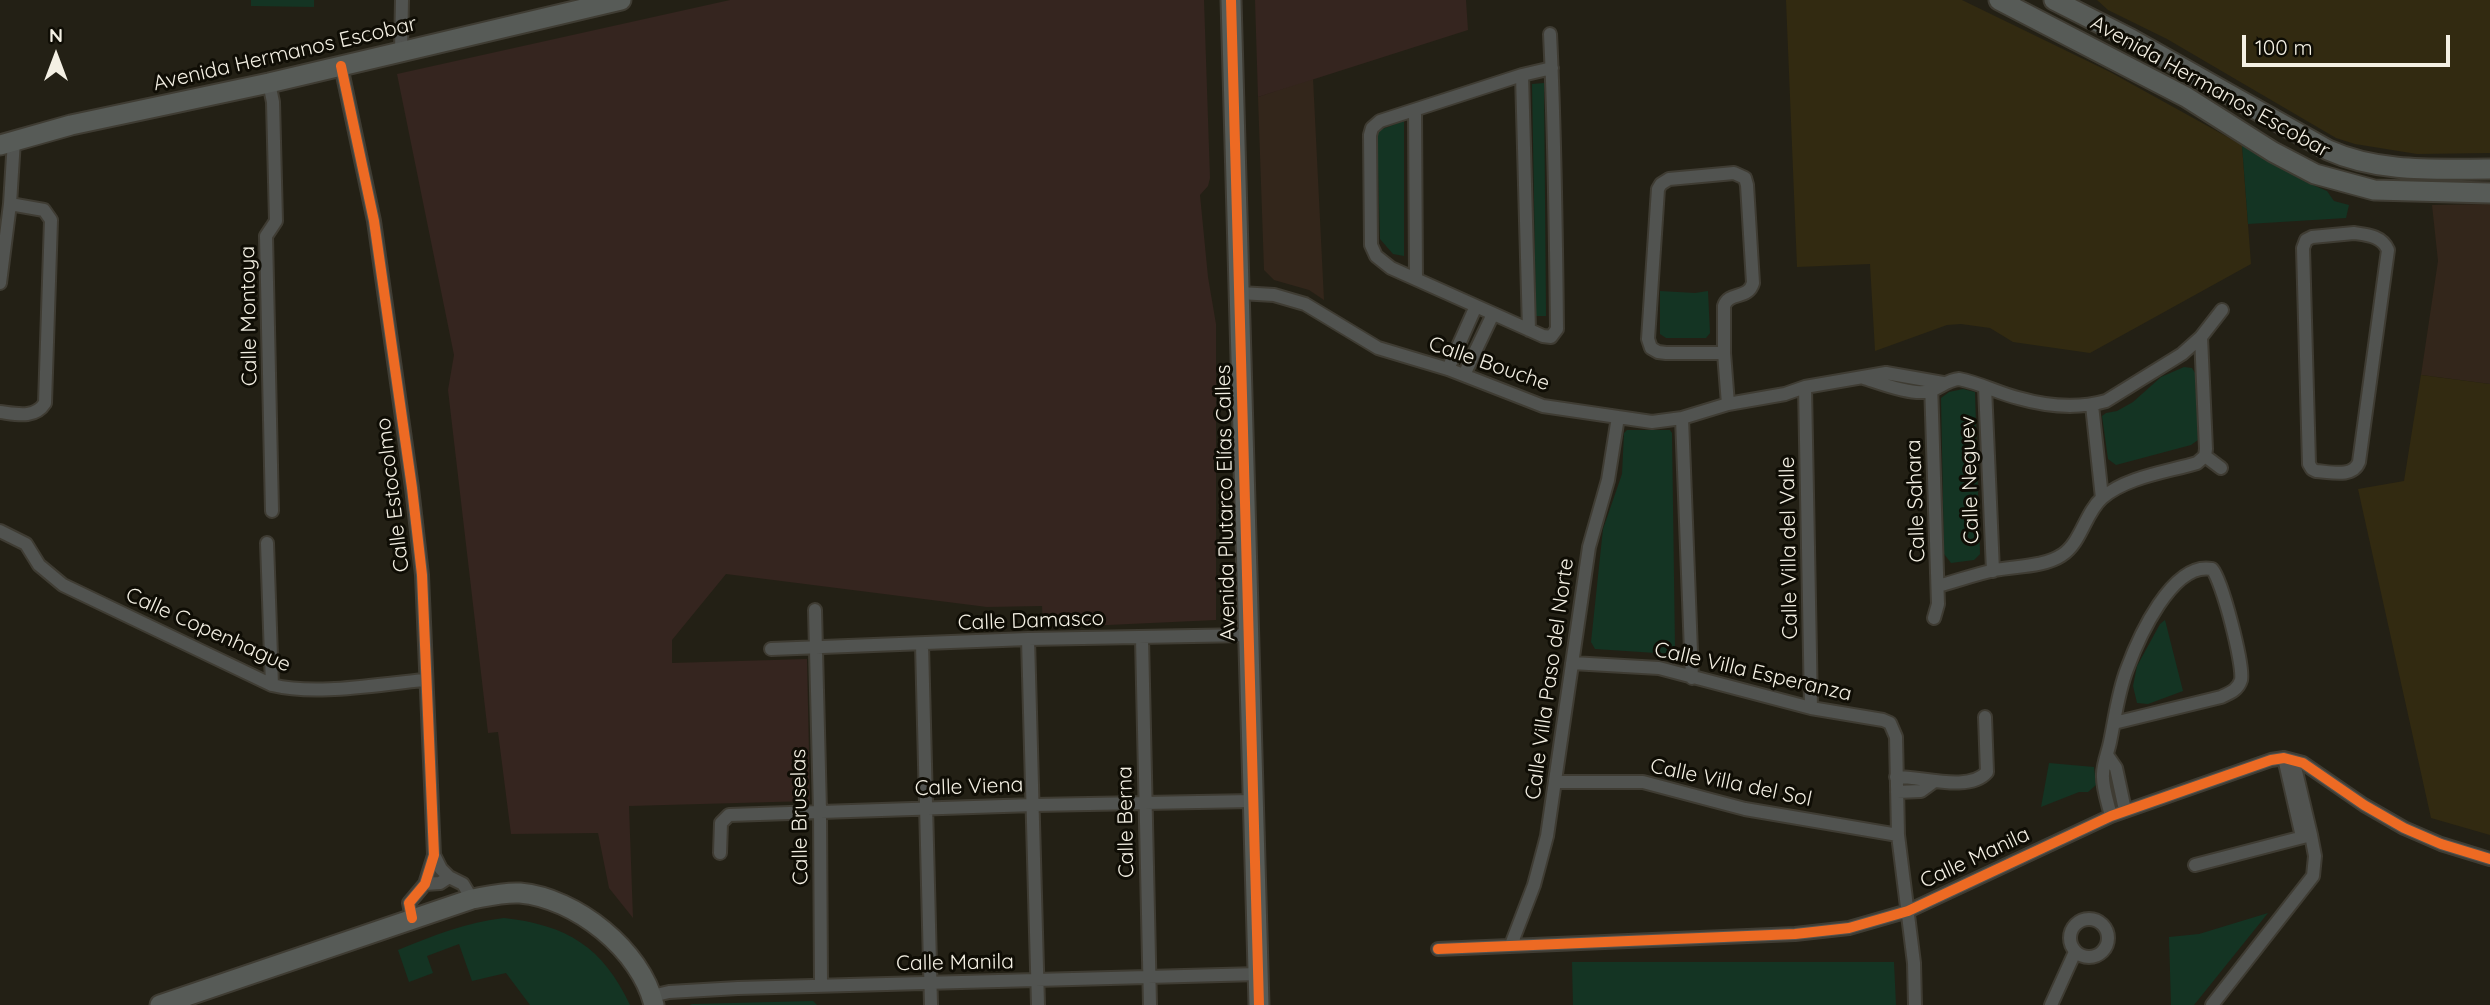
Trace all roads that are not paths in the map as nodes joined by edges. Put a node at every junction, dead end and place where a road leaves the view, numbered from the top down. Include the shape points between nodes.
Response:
1 (402, 0) edge
2 (621, 0) edge
3 (1231, 0) edge
4 (1999, 0) edge
5 (2054, 0) edge
6 (1550, 34) dead end
7 (401, 52) junction
8 (341, 66) junction
9 (1552, 68) junction
10 (1522, 75) junction
11 (269, 83) junction
12 (1415, 110) junction
13 (7, 143) edge
14 (2490, 169) edge
15 (2490, 193) edge
16 (10, 204) junction
17 (1416, 279) junction
18 (0, 283) edge
19 (1240, 293) junction
20 (1476, 306) junction
21 (2222, 310) dead end
22 (1493, 314) junction
23 (1529, 330) junction
24 (2201, 337) junction
25 (1724, 353) junction
26 (1448, 369) junction
27 (1464, 375) junction
28 (1936, 385) junction
29 (1805, 387) junction
30 (1986, 387) junction
31 (1728, 404) junction
32 (2092, 405) junction
33 (0, 412) edge
34 (1618, 417) junction
35 (1682, 418) junction
36 (2204, 456) junction
37 (2309, 464) joint
38 (2221, 468) dead end
39 (2102, 498) junction
40 (272, 511) dead end
41 (0, 531) edge
42 (267, 543) dead end
43 (1993, 570) junction
44 (1938, 586) junction
45 (815, 610) dead end
46 (1934, 618) dead end
47 (1248, 635) junction
48 (1142, 638) junction
49 (1028, 639) junction
50 (922, 644) junction
51 (771, 649) dead end
52 (816, 649) junction
53 (1573, 663) junction
54 (1692, 678) junction
55 (425, 680) junction
56 (272, 685) junction
57 (1811, 708) junction
58 (1986, 717) dead end
59 (2114, 723) junction
60 (2107, 755) junction
61 (2288, 759) junction
62 (1896, 777) junction
63 (1555, 782) junction
64 (1932, 783) junction
65 (1897, 792) junction
66 (1253, 801) junction
67 (1145, 802) junction
68 (1034, 804) junction
69 (926, 808) junction
70 (2125, 810) junction
71 (820, 811) junction
72 (2111, 816) junction
73 (1898, 835) junction
74 (2306, 836) junction
75 (720, 853) dead end
76 (434, 855) junction
77 (2490, 859) edge
78 (2195, 865) dead end
79 (449, 877) junction
80 (425, 884) junction
81 (472, 899) junction
82 (1908, 911) junction
83 (411, 918) junction
84 (1511, 945) junction
85 (1438, 949) dead end
86 (2075, 952) dead end
87 (1259, 974) junction
88 (1149, 977) junction
89 (1037, 981) junction
90 (930, 982) junction
91 (821, 985) junction
92 (653, 1000) edge
93 (160, 1005) edge
94 (931, 1005) edge
95 (1038, 1005) edge
96 (1150, 1005) edge
97 (1259, 1005) edge
98 (1915, 1005) edge
99 (2051, 1005) edge
100 (2212, 1005) edge

1 - 7 street
2 - 7 main road, Avenida Hermanos Escobar
3 - 19 main road, Avenida Plutarco Elías Calles
4 - 15 main road, Avenida Hermanos Escobar via 2186,97 2315,174 2374,190
5 - 14 main road, Avenida Hermanos Escobar via 2352,161
6 - 9 street
7 - 8 main road, Avenida Hermanos Escobar
8 - 11 main road, Avenida Hermanos Escobar
8 - 55 street, Calle Estocolmo via 373,221 411,474 422,575
9 - 10 street
9 - 23 street via 1557,329 1551,337
10 - 12 street
10 - 23 street
11 - 13 main road, Avenida Hermanos Escobar
11 - 40 street, Calle Montoya via 276,221 266,236
12 - 17 street
12 - 17 street via 1380,121 1370,135 1371,245 1383,264
13 - 16 street
16 - 18 street
16 - 33 street via 44,210 51,220 45,403 26,415
17 - 20 street
19 - 26 street, Calle Bouche via 1274,295 1305,304 1378,348
19 - 47 main road, Avenida Plutarco Elías Calles
20 - 22 street
20 - 26 street
21 - 24 street
22 - 23 street
22 - 27 street
24 - 32 street via 2182,354
24 - 36 street
25 - 25 street via 1658,352 1648,339 1658,189 1669,179 1734,173 1745,178 1753,283 1750,291 1726,301
25 - 31 street
26 - 27 street, Calle Bouche
27 - 34 street, Calle Bouche via 1543,406
28 - 29 street, Calle Bouche via 1886,373
28 - 30 street, Calle Bouche via 1959,379
28 - 44 street, Calle Sahara
29 - 31 street, Calle Bouche
29 - 57 street, Calle Villa del Valle
30 - 32 street, Calle Bouche via 2043,404
30 - 43 street, Calle Neguev
31 - 35 street, Calle Bouche
32 - 39 street
34 - 35 street, Calle Bouche via 1652,422
34 - 53 street, Calle Villa Paso del Norte via 1608,480 1589,547
35 - 54 street
36 - 38 street
36 - 39 street via 2197,463 2127,483
37 - 37 street via 2304,244 2312,237 2369,235 2384,242 2388,250 2360,462 2348,473 2316,471
39 - 43 street via 2062,556
41 - 56 street, Calle Copenhague via 26,544 39,565 63,585
42 - 56 street
43 - 44 street
44 - 46 street, Calle Sahara
45 - 52 street, Calle Bruselas
47 - 48 street, Calle Damasco
47 - 66 main road, Avenida Plutarco Elías Calles
48 - 49 street, Calle Damasco
48 - 67 street, Calle Berna
49 - 50 street, Calle Damasco
49 - 68 street
50 - 52 street, Calle Damasco
50 - 69 street
51 - 52 street
52 - 71 street, Calle Bruselas
53 - 54 street, Calle Villa Esperanza via 1645,666
53 - 63 street, Calle Villa Paso del Norte
54 - 57 street, Calle Villa Esperanza
55 - 56 street, Calle Copenhague via 310,689
55 - 76 street, Calle Estocolmo
57 - 62 street, Calle Villa Esperanza via 1883,720 1894,730
58 - 64 street via 1987,772 1973,780
59 - 59 street via 2221,697 2237,688 2242,672 2236,643 2219,579 2212,569 2198,569 2180,579 2157,608 2126,671
59 - 60 street
60 - 70 street via 2116,768
60 - 72 street via 2103,774
61 - 70 street, Calle Manila via 2272,760
61 - 74 street
61 - 77 street via 2310,766 2404,828
62 - 64 street
62 - 65 street
63 - 73 street, Calle Villa del Sol via 1643,782 1745,809
63 - 84 street, Calle Villa Paso del Norte via 1535,885
64 - 65 street via 1921,790
65 - 73 street
66 - 67 street, Calle Viena
66 - 87 main road, Avenida Plutarco Elías Calles
67 - 68 street, Calle Viena
67 - 88 street, Calle Berna
68 - 69 street, Calle Viena
68 - 89 street
69 - 71 street, Calle Viena
69 - 90 street
70 - 72 street, Calle Manila
71 - 75 street, Calle Viena via 729,815 720,823
71 - 91 street, Calle Bruselas
72 - 82 street, Calle Manila
73 - 82 street
74 - 78 street
74 - 100 street via 2316,865 2313,876
76 - 79 street
76 - 80 street, Calle Estocolmo
79 - 80 street
79 - 81 street via 463,884
80 - 83 street, Calle Estocolmo via 409,903
81 - 83 main road
81 - 92 main road via 520,893 578,912 622,949
82 - 84 street, Calle Manila via 1849,928 1795,934
82 - 98 street
83 - 93 main road
84 - 85 street, Calle Manila
86 - 99 street
87 - 88 street, Calle Manila
87 - 97 main road, Avenida Plutarco Elías Calles
88 - 89 street, Calle Manila
88 - 96 street, Calle Berna
89 - 90 street, Calle Manila
89 - 95 street
90 - 91 street, Calle Manila
90 - 94 street
91 - 92 street, Calle Manila via 682,991

